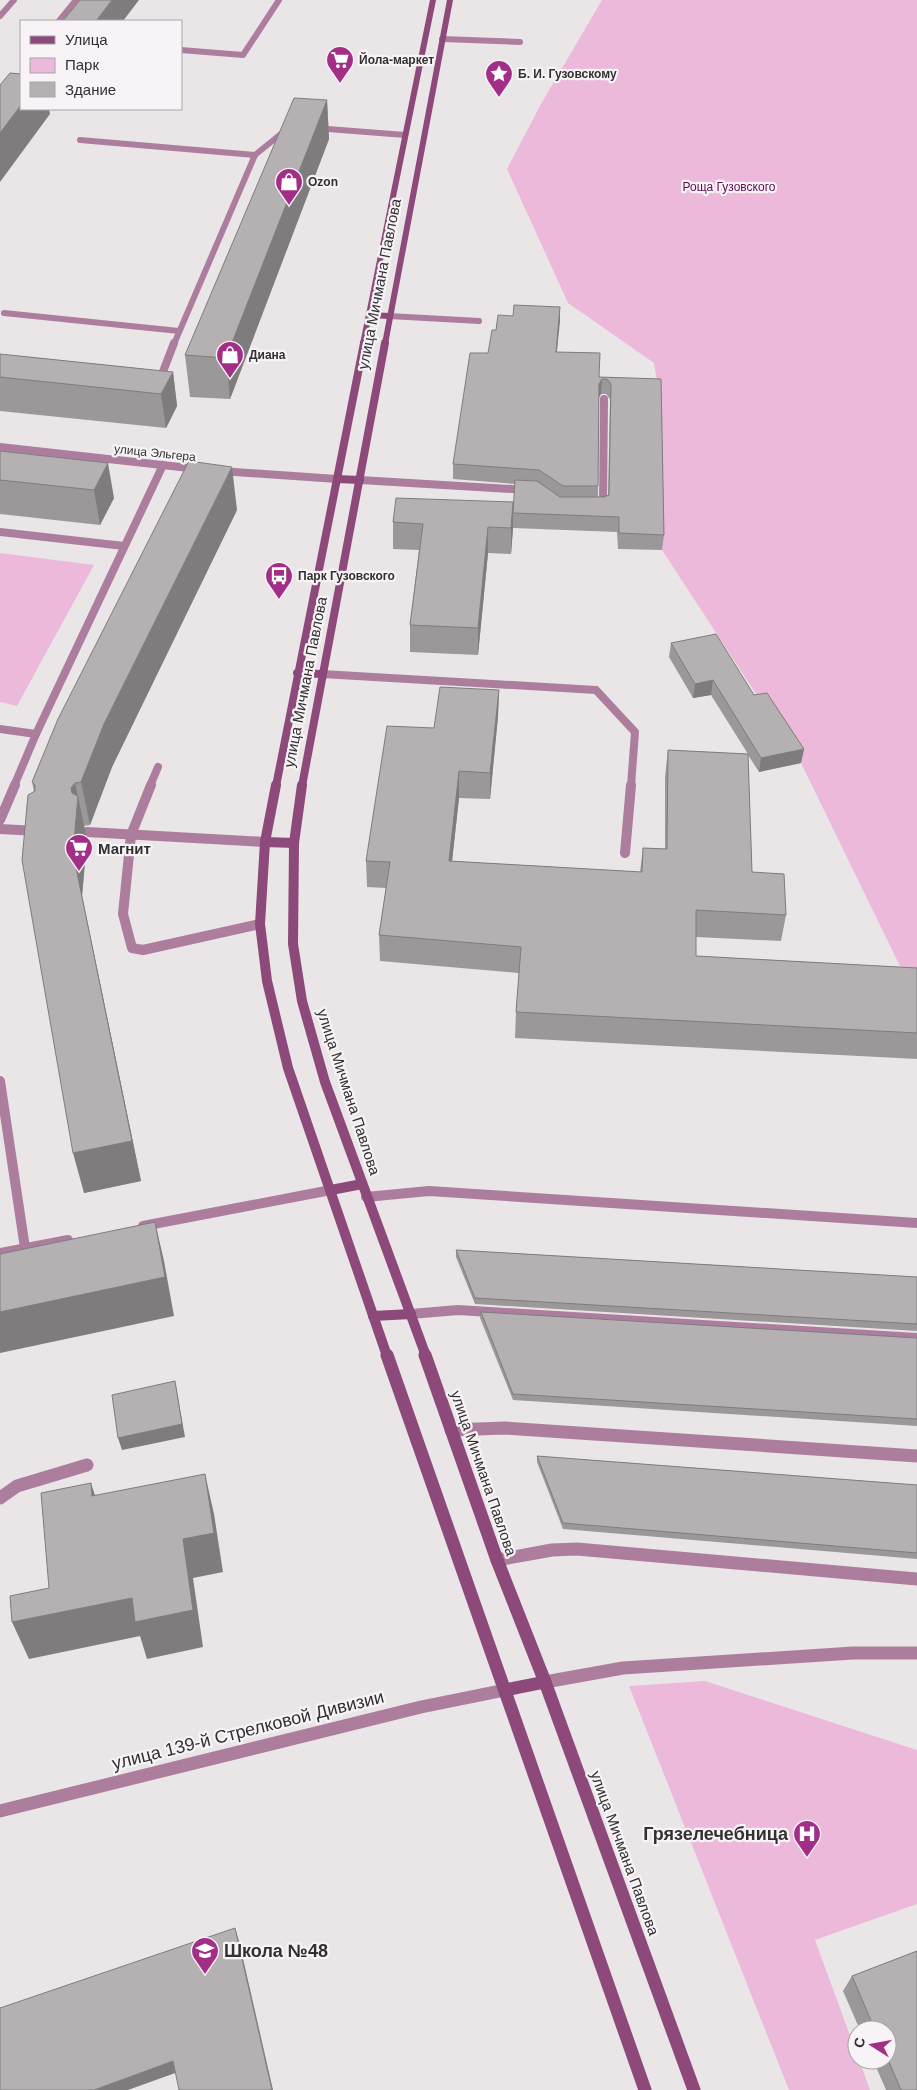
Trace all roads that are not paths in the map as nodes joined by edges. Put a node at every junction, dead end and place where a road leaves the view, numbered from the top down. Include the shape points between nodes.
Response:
1 (14, 0) edge
2 (76, 0) edge
3 (279, 0) edge
4 (433, 0) edge
5 (450, 0) edge
6 (0, 16) edge
7 (60, 20) edge
8 (425, 39) junction
9 (442, 39) junction
10 (520, 42) dead end
11 (182, 50) edge
12 (299, 127) edge
13 (308, 128) edge
14 (405, 135) junction
15 (424, 136) junction
16 (80, 140) dead end
17 (255, 156) junction
18 (4, 313) dead end
19 (370, 315) junction
20 (389, 316) junction
21 (479, 321) dead end
22 (179, 331) junction
23 (148, 383) edge
24 (604, 399) dead end
25 (0, 447) edge
26 (164, 466) junction
27 (203, 469) edge
28 (213, 470) edge
29 (337, 479) junction
30 (360, 480) junction
31 (538, 491) edge
32 (594, 507) edge
33 (0, 532) edge
34 (124, 546) junction
35 (297, 673) junction
36 (322, 674) junction
37 (0, 729) edge
38 (36, 734) junction
39 (158, 766) dead end
40 (0, 820) edge
41 (0, 829) edge
42 (39, 831) edge
43 (87, 832) dead end
44 (131, 835) junction
45 (265, 842) junction
46 (294, 843) junction
47 (625, 853) dead end
48 (260, 924) junction
49 (0, 1081) edge
50 (362, 1184) junction
51 (331, 1190) junction
52 (366, 1198) junction
53 (917, 1223) edge
54 (132, 1228) edge
55 (83, 1237) edge
56 (25, 1248) junction
57 (0, 1253) edge
58 (411, 1314) junction
59 (373, 1316) junction
60 (917, 1338) edge
61 (451, 1430) junction
62 (917, 1456) edge
63 (87, 1465) dead end
64 (0, 1498) edge
65 (497, 1560) junction
66 (917, 1579) edge
67 (917, 1653) edge
68 (545, 1682) junction
69 (505, 1690) junction
70 (0, 1811) edge
71 (646, 2090) edge
72 (694, 2090) edge

1 - 6 street
2 - 7 street
3 - 11 street via 243,55
4 - 8 main road, улица Мичмана Павлова
5 - 9 main road, улица Мичмана Павлова
8 - 9 main road
8 - 14 main road, улица Мичмана Павлова
9 - 10 street
9 - 15 main road, улица Мичмана Павлова
12 - 17 street via 290,126
13 - 14 street
14 - 15 main road
14 - 19 main road, улица Мичмана Павлова
15 - 20 main road, улица Мичмана Павлова
16 - 17 street
17 - 22 street
18 - 22 street
19 - 20 main road
19 - 29 main road, улица Мичмана Павлова
20 - 21 street
20 - 30 main road, улица Мичмана Павлова
22 - 23 street via 158,384
24 - 32 street via 603,507
25 - 26 street, улица Эльгера
26 - 27 street, улица Эльгера
26 - 34 street
28 - 29 street, улица Эльгера
29 - 30 main road
29 - 35 main road, улица Мичмана Павлова
30 - 31 street
30 - 36 main road, улица Мичмана Павлова
33 - 34 street
34 - 38 street
35 - 36 main road
35 - 45 main road, улица Мичмана Павлова
36 - 46 main road, улица Мичмана Павлова
36 - 47 street via 596,690 635,732
37 - 38 street
38 - 40 street
39 - 44 street
41 - 42 street
43 - 44 street
44 - 45 street
44 - 48 street via 123,914 132,948 143,950
45 - 46 main road
45 - 48 main road, улица Мичмана Павлова
46 - 50 main road, улица Мичмана Павлова via 293,944 302,1001 325,1082
48 - 51 main road, улица Мичмана Павлова via 267,981 288,1068
49 - 56 street
50 - 51 main road
50 - 52 main road, улица Мичмана Павлова
51 - 54 street
51 - 59 main road, улица Мичмана Павлова
52 - 53 street via 429,1191
52 - 58 main road, улица Мичмана Павлова
55 - 56 street
56 - 57 street
58 - 59 main road
58 - 60 street via 458,1310
58 - 61 main road, улица Мичмана Павлова
59 - 69 main road, улица Мичмана Павлова
61 - 62 street via 505,1428
61 - 65 main road, улица Мичмана Павлова
63 - 64 street via 17,1486
65 - 66 street via 577,1549
65 - 68 main road, улица Мичмана Павлова
67 - 68 street via 853,1652 623,1668
68 - 69 main road
68 - 72 main road, улица Мичмана Павлова
69 - 70 street, улица 139-й Стрелковой Дивизии via 412,1709
69 - 71 main road, улица Мичмана Павлова

